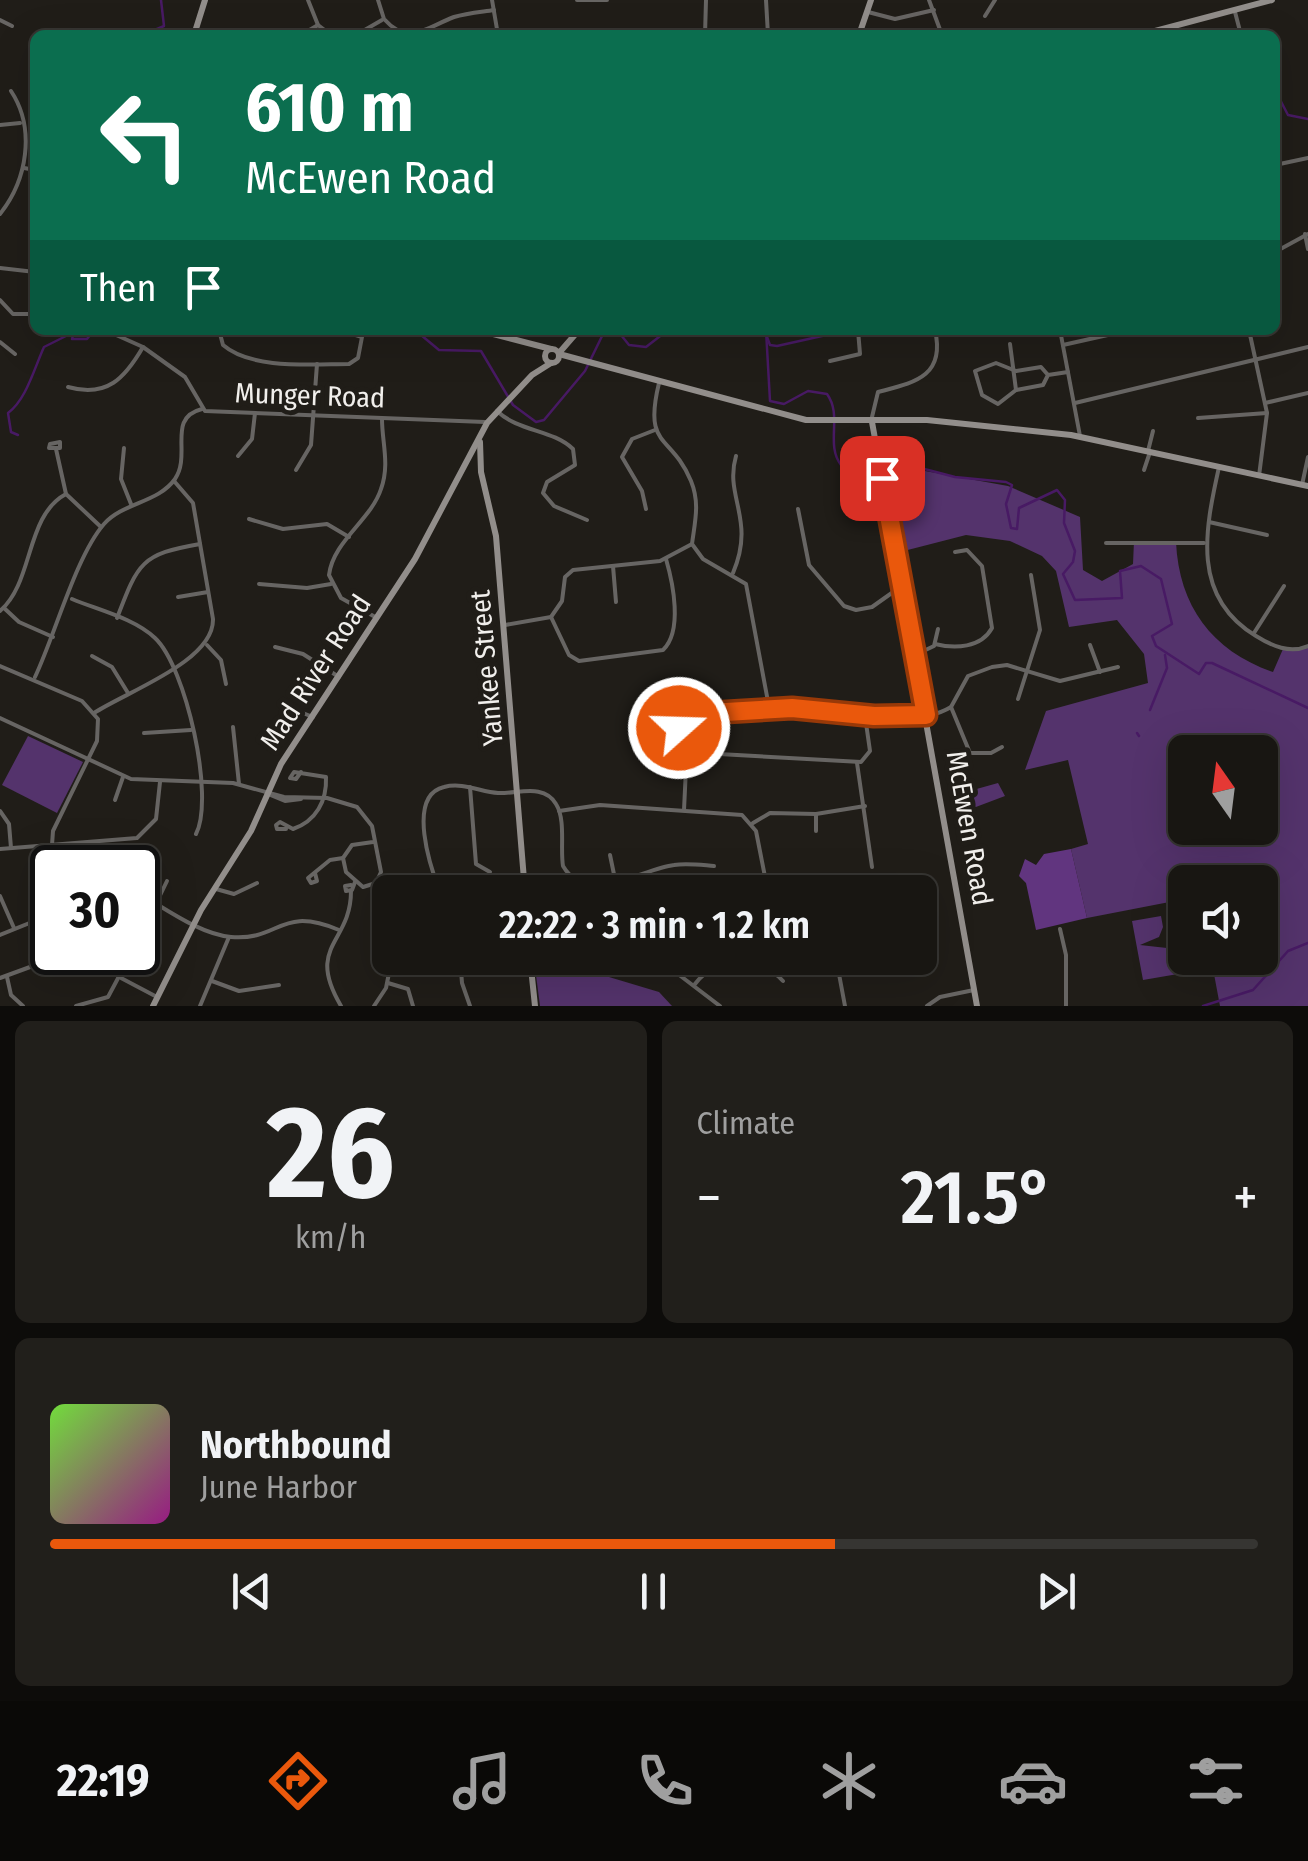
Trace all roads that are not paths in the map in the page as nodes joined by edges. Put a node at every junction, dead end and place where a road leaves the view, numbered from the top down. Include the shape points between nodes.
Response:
1 (204, 0) edge
2 (308, 0) edge
3 (378, 0) edge
4 (492, 0) edge
5 (577, 0) edge
6 (607, 0) edge
7 (706, 0) edge
8 (766, 0) edge
9 (871, 0) edge
10 (929, 0) edge
11 (995, 0) edge
12 (1272, 0) edge
13 (494, 10) junction
14 (934, 10) junction
15 (868, 12) junction
16 (1235, 12) junction
17 (984, 16) dead end
18 (384, 19) junction
19 (0, 20) edge
20 (318, 25) junction
21 (12, 26) dead end
22 (195, 30) edge
23 (310, 30) edge
24 (324, 30) edge
25 (365, 30) edge
26 (398, 30) edge
27 (436, 30) edge
28 (497, 30) edge
29 (705, 30) edge
30 (768, 30) edge
31 (861, 30) edge
32 (940, 30) edge
33 (1161, 30) edge
34 (1240, 30) edge
35 (11, 91) dead end
36 (22, 122) junction
37 (0, 125) edge
38 (1308, 158) edge
39 (1280, 164) edge
40 (24, 168) junction
41 (30, 169) edge
42 (0, 214) edge
43 (1306, 234) edge
44 (1280, 249) edge
45 (1308, 249) edge
46 (0, 268) edge
47 (30, 271) edge
48 (0, 300) edge
49 (30, 314) edge
50 (116, 335) edge
51 (220, 335) edge
52 (356, 335) edge
53 (496, 335) edge
54 (574, 335) edge
55 (858, 335) edge
56 (936, 335) edge
57 (1061, 335) edge
58 (1109, 335) edge
59 (1250, 335) edge
60 (0, 342) edge
61 (1010, 344) dead end
62 (1063, 346) junction
63 (143, 347) junction
64 (1308, 348) edge
65 (15, 354) dead end
66 (553, 355) junction
67 (830, 361) dead end
68 (1256, 361) junction
69 (317, 364) junction
70 (1012, 370) junction
71 (1068, 372) junction
72 (1048, 376) junction
73 (659, 383) junction
74 (68, 387) dead end
75 (1016, 390) junction
76 (1307, 393) edge
77 (1308, 401) edge
78 (1075, 403) junction
79 (1266, 403) junction
80 (202, 409) junction
81 (497, 411) junction
82 (255, 413) junction
83 (1267, 413) junction
84 (315, 415) junction
85 (382, 418) junction
86 (1198, 418) dead end
87 (872, 422) junction
88 (488, 423) junction
89 (655, 430) junction
90 (1152, 432) dead end
91 (1080, 436) junction
92 (480, 440) junction
93 (56, 448) dead end
94 (124, 448) dead end
95 (1149, 452) junction
96 (238, 456) dead end
97 (736, 456) dead end
98 (1308, 457) edge
99 (1219, 467) junction
100 (296, 470) dead end
101 (1144, 470) dead end
102 (1259, 476) junction
103 (174, 481) junction
104 (1305, 485) edge
105 (66, 494) junction
106 (131, 504) junction
107 (646, 509) dead end
108 (798, 509) dead end
109 (249, 519) dead end
110 (586, 520) dead end
111 (1207, 521) junction
112 (102, 526) junction
113 (1268, 535) dead end
114 (349, 537) junction
115 (1106, 543) dead end
116 (1204, 543) junction
117 (200, 544) junction
118 (692, 544) junction
119 (955, 552) dead end
120 (666, 560) junction
121 (558, 566) dead end
122 (613, 566) junction
123 (733, 572) junction
124 (567, 574) junction
125 (1031, 575) dead end
126 (259, 584) dead end
127 (331, 584) junction
128 (902, 585) junction
129 (1284, 586) dead end
130 (208, 592) junction
131 (178, 597) dead end
132 (70, 598) junction
133 (616, 602) dead end
134 (2, 610) edge
135 (551, 617) junction
136 (117, 618) junction
137 (377, 618) junction
138 (504, 626) junction
139 (938, 629) dead end
140 (1253, 634) junction
141 (53, 637) junction
142 (935, 644) junction
143 (207, 645) junction
144 (1090, 645) dead end
145 (1308, 646) edge
146 (276, 648) dead end
147 (915, 654) junction
148 (92, 656) dead end
149 (0, 666) edge
150 (175, 666) junction
151 (1118, 667) dead end
152 (1028, 672) junction
153 (1100, 672) junction
154 (339, 676) junction
155 (34, 677) junction
156 (226, 684) dead end
157 (128, 693) junction
158 (1018, 698) dead end
159 (952, 707) junction
160 (770, 709) junction
161 (94, 712) junction
162 (926, 715) junction
163 (864, 716) junction
164 (313, 717) junction
165 (0, 718) edge
166 (279, 726) dead end
167 (233, 727) dead end
168 (191, 730) junction
169 (144, 734) dead end
170 (1002, 746) dead end
171 (683, 752) junction
172 (88, 760) junction
173 (857, 763) junction
174 (301, 772) dead end
175 (124, 776) junction
176 (160, 782) junction
177 (200, 782) junction
178 (239, 784) junction
179 (470, 787) junction
180 (519, 792) junction
181 (268, 794) junction
182 (322, 798) junction
183 (115, 800) dead end
184 (865, 806) junction
185 (684, 810) junction
186 (0, 811) edge
187 (559, 811) junction
188 (816, 814) junction
189 (753, 823) junction
190 (286, 828) dead end
191 (816, 830) dead end
192 (196, 834) dead end
193 (374, 842) junction
194 (52, 845) edge
195 (61, 845) edge
196 (30, 847) edge
197 (11, 848) junction
198 (0, 850) edge
199 (610, 855) dead end
200 (343, 858) junction
201 (714, 866) dead end
202 (872, 867) dead end
203 (490, 872) dead end
204 (315, 873) dead end
205 (648, 873) joint
206 (433, 875) edge
207 (524, 875) edge
208 (570, 875) edge
209 (614, 875) edge
210 (642, 875) edge
211 (764, 875) edge
212 (167, 881) dead end
213 (257, 883) dead end
214 (352, 886) junction
215 (214, 887) junction
216 (0, 896) edge
217 (160, 899) edge
218 (160, 905) edge
219 (30, 923) edge
220 (194, 924) junction
221 (1060, 929) dead end
222 (15, 930) junction
223 (338, 930) junction
224 (0, 935) edge
225 (229, 936) junction
226 (30, 968) edge
227 (121, 975) edge
228 (389, 975) edge
229 (461, 975) edge
230 (532, 975) edge
231 (682, 975) edge
232 (839, 975) edge
233 (4, 978) edge
234 (120, 978) junction
235 (212, 981) junction
236 (783, 981) dead end
237 (388, 983) junction
238 (695, 984) junction
239 (279, 985) dead end
240 (974, 990) junction
241 (157, 997) junction
242 (23, 1006) edge
243 (76, 1006) edge
244 (153, 1006) edge
245 (200, 1006) edge
246 (341, 1006) edge
247 (374, 1006) edge
248 (413, 1006) edge
249 (470, 1006) edge
250 (535, 1006) edge
251 (720, 1006) edge
252 (844, 1006) edge
253 (928, 1006) edge
254 (976, 1006) edge
255 (1066, 1006) edge

1 - 22 street
2 - 20 street
3 - 18 street
4 - 13 street
5 - 6 street
7 - 29 street
8 - 30 street
9 - 15 street
10 - 14 street
11 - 17 street
12 - 16 street
13 - 27 street via 456,16
13 - 28 street
14 - 15 street via 892,19
14 - 32 street
15 - 31 street
16 - 33 street
16 - 34 street
18 - 25 street
18 - 26 street
19 - 21 street
20 - 23 street
20 - 24 street
35 - 36 street
36 - 37 street
36 - 40 street
38 - 39 street
40 - 41 street
40 - 42 street
43 - 44 street
43 - 45 street
46 - 47 street
48 - 49 street via 13,314
50 - 63 street, Munger Road
51 - 69 street via 231,351
52 - 69 street via 362,337 354,362
53 - 66 street
54 - 66 street, Mad River Road
55 - 67 street via 860,354
56 - 87 street via 938,350 926,374 912,386 875,394
57 - 62 street
58 - 62 street
59 - 68 street
60 - 65 street
61 - 70 street
62 - 71 street
63 - 74 street via 115,385
63 - 80 street, Munger Road via 191,382
64 - 68 street
66 - 73 street
66 - 81 street, Mad River Road
68 - 78 street
68 - 79 street
69 - 84 street
70 - 72 street via 1041,367
70 - 75 street
70 - 75 street via 996,363 975,372 988,401 1004,403
71 - 72 street
71 - 78 street
72 - 75 street via 1043,385
73 - 87 street via 827,422
73 - 89 street
76 - 77 street
76 - 79 street
78 - 91 street
79 - 83 street
80 - 82 street, Munger Road
80 - 103 street via 182,423 183,456
81 - 88 street, Mad River Road
81 - 110 street via 572,449 575,465 547,482 543,493 554,506
82 - 84 street, Munger Road
82 - 96 street via 252,439
83 - 86 street
83 - 102 street
84 - 85 street, Munger Road
84 - 100 street via 311,445
85 - 88 street, Munger Road
85 - 114 street via 382,487
87 - 91 street via 951,422
87 - 128 street, McEwen Road
88 - 92 street, Mad River Road
89 - 107 street via 632,439 622,458
89 - 118 street via 692,483 698,514
90 - 95 street
91 - 95 street
92 - 137 street, Mad River Road
92 - 138 street, Yankee Street
93 - 105 street
94 - 106 street via 121,476
95 - 99 street
95 - 101 street
97 - 123 street via 744,539
98 - 104 street
99 - 102 street
99 - 111 street
102 - 104 street
103 - 106 street
103 - 117 street via 192,500
105 - 112 street
105 - 134 street via 49,508
106 - 112 street
108 - 128 street via 810,565 844,606 872,607
109 - 114 street via 284,529 327,524
111 - 113 street
111 - 116 street
112 - 132 street
114 - 127 street via 332,562
115 - 116 street
116 - 140 street via 1218,596
117 - 130 street
117 - 136 street via 146,558
118 - 120 street
118 - 123 street via 703,559
119 - 142 street via 967,550 981,563 992,628 978,642
120 - 122 street
120 - 135 street via 674,590 671,640 663,650 578,661
121 - 124 street
122 - 124 street
122 - 133 street
123 - 160 street via 750,596
124 - 135 street via 562,602
125 - 152 street via 1040,630
126 - 127 street
127 - 137 street via 341,598
128 - 147 street, McEwen Road
129 - 140 street
130 - 131 street
130 - 143 street via 214,624
132 - 136 street
132 - 141 street
134 - 141 street
135 - 138 street
136 - 150 street via 154,637
137 - 154 street, Mad River Road
138 - 180 street, Yankee Street
139 - 142 street
140 - 145 street via 1287,650
141 - 155 street
142 - 147 street
143 - 150 street
143 - 156 street via 224,665
144 - 153 street
146 - 154 street via 303,654
147 - 162 street, McEwen Road
148 - 157 street via 114,670
149 - 155 street
150 - 157 street
150 - 168 street
151 - 153 street
152 - 153 street via 1060,681
152 - 158 street
152 - 159 street via 1004,665 975,671
154 - 164 street, Mad River Road
155 - 161 street
157 - 161 street
159 - 162 street
159 - 170 street via 970,754
160 - 163 street
160 - 171 street via 685,717 679,728
161 - 172 street via 99,732
162 - 163 street
162 - 240 street, McEwen Road
163 - 173 street via 870,752
164 - 166 street via 290,708
164 - 181 street, Mad River Road
165 - 172 street
167 - 178 street
168 - 169 street
168 - 177 street
171 - 173 street
171 - 185 street
172 - 175 street
172 - 194 street via 52,832
173 - 184 street
174 - 182 street via 324,776
175 - 176 street
175 - 183 street
176 - 177 street
176 - 195 street via 156,820 142,836
177 - 178 street
177 - 192 street via 204,810
178 - 181 street
179 - 180 street
179 - 203 street via 476,864
179 - 206 street via 441,788 426,806
180 - 187 street via 543,793
180 - 207 street, Yankee Street
181 - 182 street
181 - 215 street, Mad River Road
182 - 190 street via 311,820
182 - 193 street via 361,810
184 - 188 street
184 - 202 street
185 - 187 street via 600,804
185 - 189 street via 737,813
186 - 197 street
187 - 208 street
188 - 189 street via 770,813
188 - 191 street
189 - 211 street
193 - 200 street via 352,846
193 - 214 street via 380,878 368,887
196 - 197 street
197 - 198 street
199 - 209 street
200 - 204 street
200 - 214 street
201 - 205 street via 677,864
205 - 210 street
212 - 217 street
213 - 215 street via 231,895
214 - 223 street
215 - 220 street, Mad River Road
216 - 222 street
218 - 220 street
219 - 222 street
220 - 225 street
220 - 241 street, Mad River Road
221 - 255 street
222 - 224 street
223 - 225 street via 304,918
223 - 246 street via 325,970
225 - 235 street
226 - 233 street
227 - 234 street
228 - 237 street
229 - 249 street
230 - 250 street
231 - 238 street
232 - 252 street
233 - 242 street
234 - 241 street
234 - 243 street via 105,1000
235 - 239 street via 234,990
235 - 245 street
236 - 238 street via 764,966 726,963
237 - 247 street
237 - 248 street via 407,988
238 - 251 street
240 - 253 street
240 - 254 street, McEwen Road
241 - 244 street, Mad River Road

